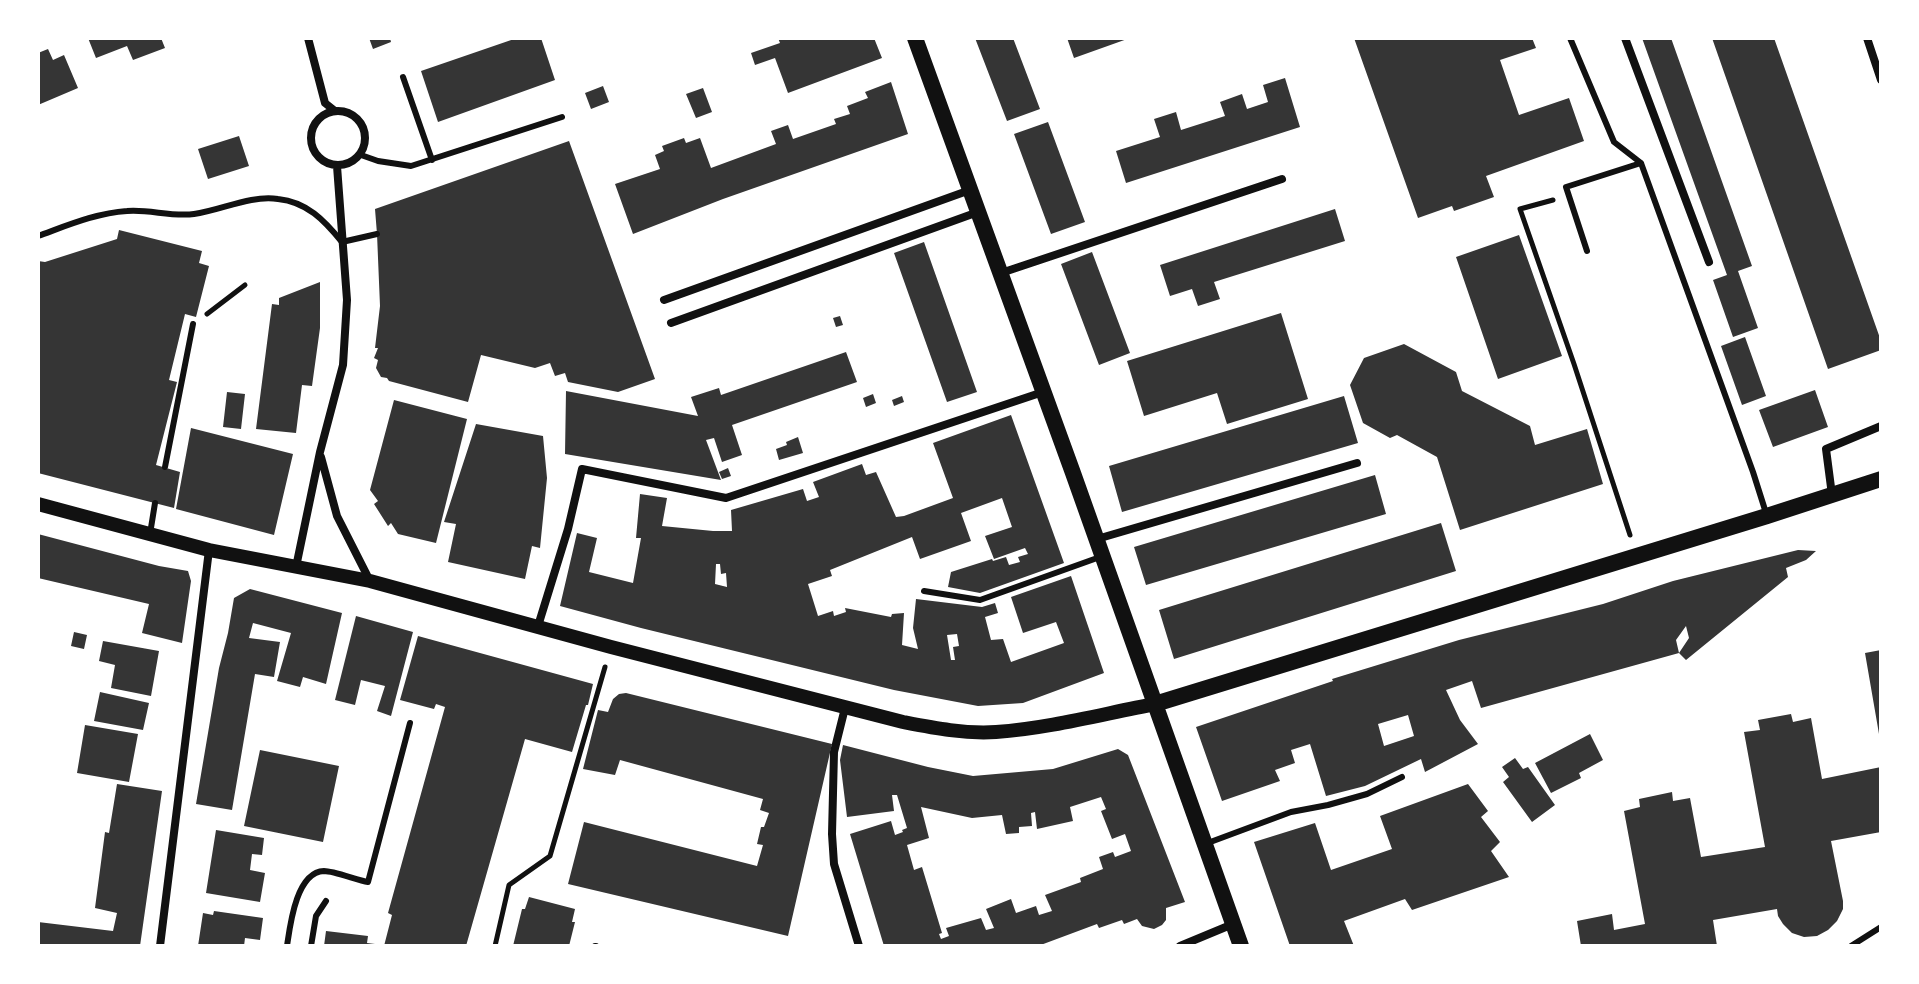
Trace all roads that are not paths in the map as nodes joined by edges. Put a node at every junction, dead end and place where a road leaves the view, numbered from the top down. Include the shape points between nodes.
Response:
1 (308, 38) edge
2 (915, 38) edge
3 (1570, 38) edge
4 (1625, 38) edge
5 (1867, 38) edge
6 (403, 77) dead end
7 (1881, 80) edge
8 (335, 111) junction
9 (562, 117) dead end
10 (361, 155) junction
11 (432, 160) junction
12 (1641, 163) junction
13 (337, 166) junction
14 (1282, 179) dead end
15 (970, 190) junction
16 (978, 212) junction
17 (377, 234) dead end
18 (38, 236) edge
19 (342, 242) junction
20 (1587, 251) dead end
21 (1709, 262) dead end
22 (1001, 273) junction
23 (664, 300) dead end
24 (671, 323) dead end
25 (193, 324) road end
26 (1044, 392) junction
27 (1881, 426) edge
28 (320, 452) junction
29 (1357, 463) dead end
30 (165, 467) dead end
31 (1881, 479) edge
32 (1832, 495) junction
33 (155, 503) dead end
34 (38, 504) edge
35 (1767, 516) junction
36 (150, 534) junction
37 (1097, 539) junction
38 (209, 550) junction
39 (1103, 556) junction
40 (296, 567) junction
41 (370, 581) junction
42 (924, 591) dead end
43 (538, 626) junction
44 (1155, 704) junction
45 (845, 708) junction
46 (410, 723) dead end
47 (1402, 777) dead end
48 (1205, 844) junction
49 (326, 901) dead end
50 (1233, 924) junction
51 (1881, 927) edge
52 (160, 946) edge
53 (287, 946) edge
54 (311, 946) edge
55 (859, 946) edge
56 (1180, 946) edge
57 (1241, 946) edge
58 (1851, 946) edge

1 - 8 street via 325,103
2 - 15 main road
3 - 12 lane via 1614,142
4 - 21 street
5 - 7 street
6 - 11 lane
8 - 10 street via 353,115 364,129
8 - 13 street via 319,119 311,135 320,159
9 - 11 lane
10 - 11 lane via 411,166
10 - 13 street
12 - 20 lane via 1566,187
12 - 35 lane
13 - 19 street
14 - 22 street
15 - 16 main road
15 - 23 street
16 - 22 main road
16 - 24 street
17 - 19 lane
18 - 19 lane via 127,211 190,214 266,198 306,206
19 - 28 street via 347,300 343,365
22 - 26 main road
25 - 30 lane
26 - 37 main road
26 - 43 street via 726,498 582,469
27 - 32 street via 1826,449
28 - 40 street
28 - 41 street via 337,516
29 - 37 street
31 - 32 main road
32 - 35 main road
33 - 36 lane
34 - 36 street
35 - 44 main road
36 - 38 street
37 - 39 main road
38 - 40 street
38 - 52 street
39 - 42 lane via 980,600
39 - 44 main road
40 - 41 street
41 - 43 street
43 - 45 street
44 - 45 street via 994,732 952,731
44 - 48 main road
45 - 55 street via 834,752 832,834 834,864
46 - 53 lane via 368,882 325,871 314,874 292,909
47 - 48 lane via 1367,794 1291,812
48 - 50 main road
49 - 54 lane via 316,916
50 - 56 street
50 - 57 main road
51 - 58 lane

